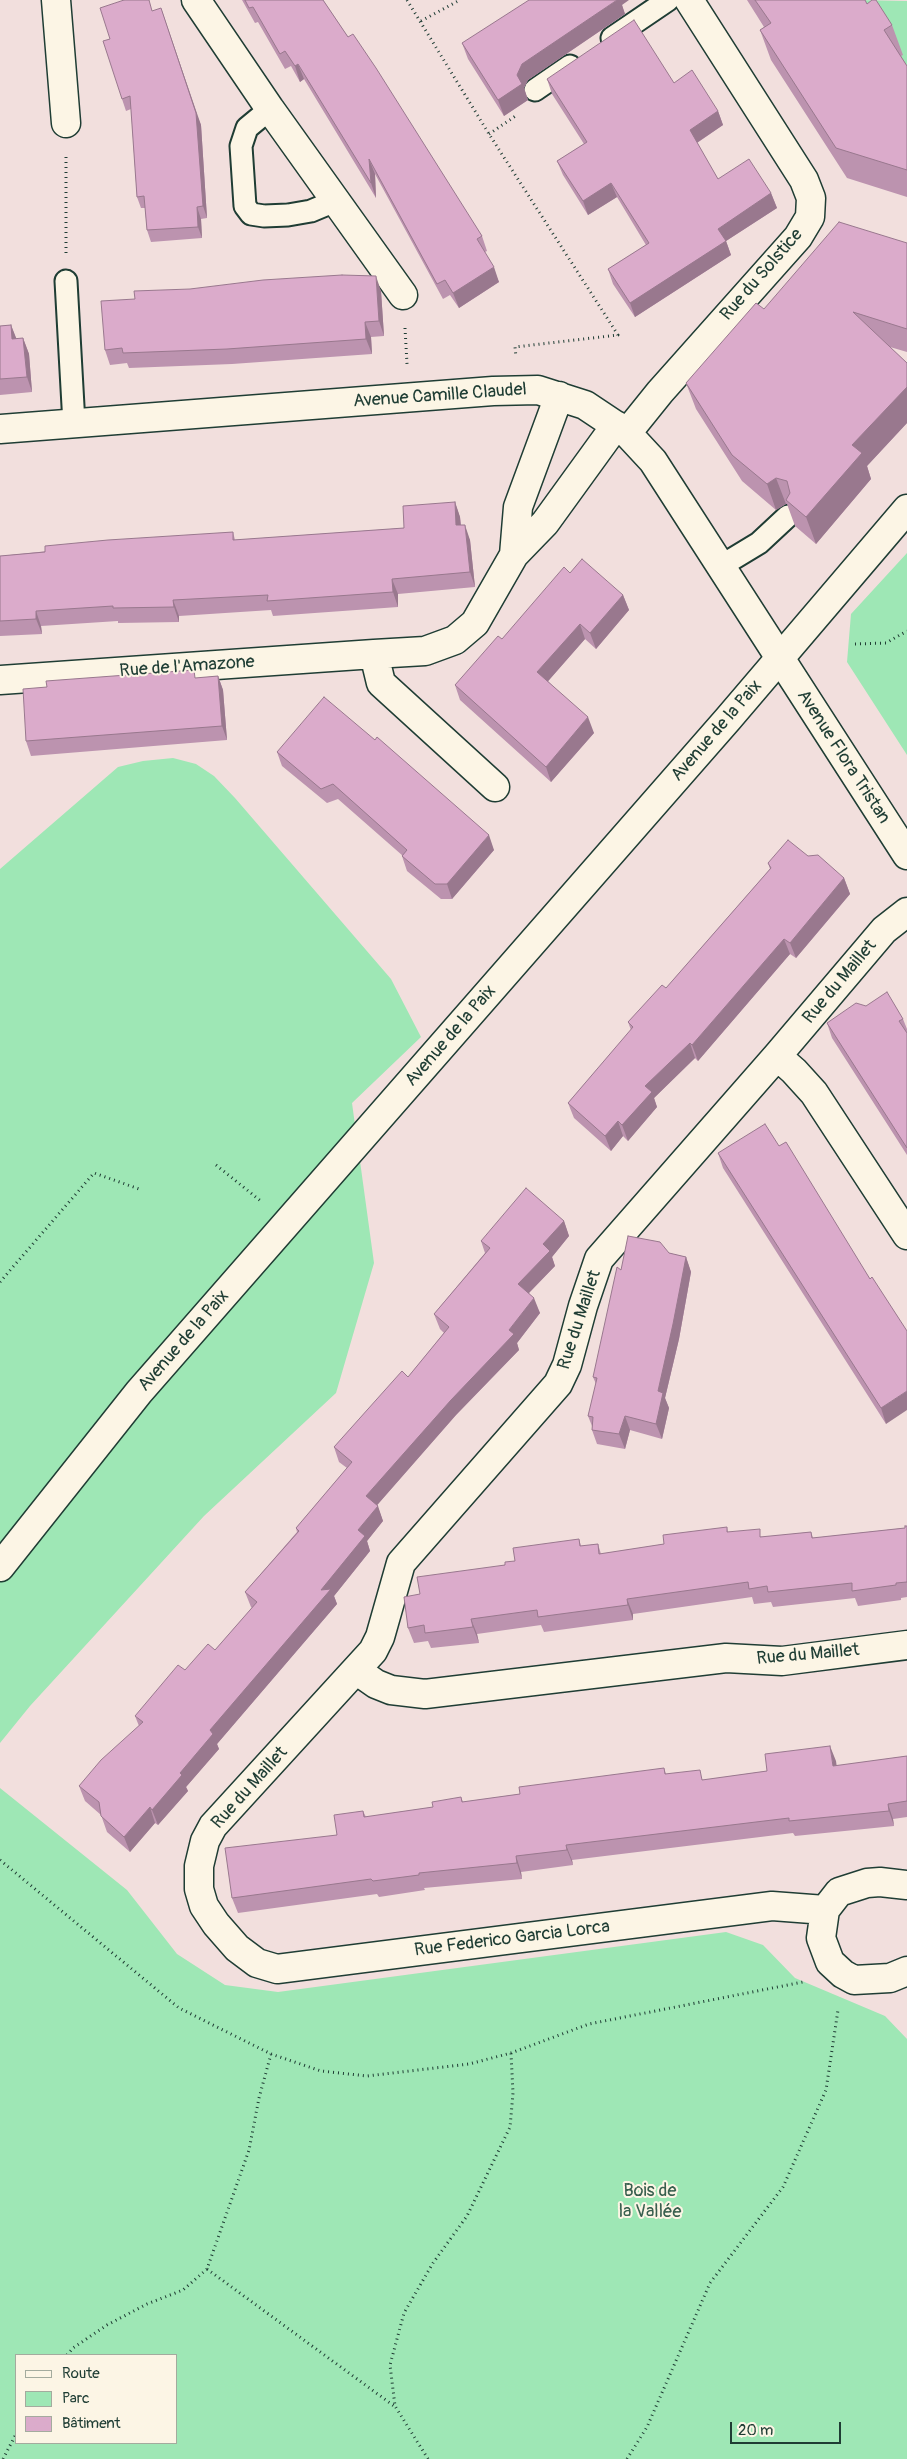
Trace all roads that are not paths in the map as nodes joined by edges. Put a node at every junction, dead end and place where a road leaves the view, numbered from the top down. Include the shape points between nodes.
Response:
1 (56, 0) edge
2 (196, 0) edge
3 (668, 0) edge
4 (689, 0) edge
5 (536, 90) dead end
6 (270, 108) junction
7 (66, 123) road end
8 (334, 198) junction
9 (66, 281) road end
10 (403, 295) road end
11 (559, 396) junction
12 (74, 424) junction
13 (0, 429) edge
14 (622, 429) junction
15 (907, 509) edge
16 (788, 516) edge
17 (545, 523) joint
18 (514, 555) junction
19 (721, 566) junction
20 (374, 654) junction
21 (781, 658) junction
22 (0, 680) edge
23 (494, 787) dead end
24 (907, 855) edge
25 (907, 912) edge
26 (778, 1056) junction
27 (907, 1236) edge
28 (0, 1567) edge
29 (907, 1645) edge
30 (356, 1670) junction
31 (907, 1885) edge
32 (825, 1910) junction
33 (216, 1924) joint
34 (907, 1971) edge

1 - 7 street
2 - 6 street
3 - 5 lane
4 - 14 street, Rue du Solstice via 804,180 811,198 810,217 798,237 660,392
6 - 8 street
6 - 8 lane via 247,128 241,146 245,206 251,214 288,215 311,212
8 - 10 street
9 - 12 lane
11 - 12 street, Avenue Camille Claudel via 538,390 494,390
11 - 14 street, Avenue Camille Claudel via 584,405
11 - 18 street via 518,507
12 - 13 street, Avenue Camille Claudel
14 - 17 street, Rue du Solstice
14 - 19 street, Avenue Camille Claudel via 653,461
15 - 21 street, Avenue de la Paix
16 - 19 lane via 759,543
17 - 18 street, Rue de l'Amazone
18 - 20 street, Rue de l'Amazone via 475,623 455,640 425,651
19 - 21 street, Avenue Camille Claudel
20 - 22 street, Rue de l'Amazone
20 - 23 street via 381,683
21 - 24 street, Avenue Flora Tristan
21 - 28 street, Avenue de la Paix via 138,1392
25 - 26 street, Rue du Maillet via 884,930
26 - 27 street via 814,1093
26 - 30 street, Rue du Maillet via 599,1259 567,1366 558,1384 401,1563 380,1637
29 - 30 street, Rue du Maillet via 782,1660 726,1658 425,1694 391,1690
30 - 33 street, Rue du Maillet via 213,1826 205,1841 199,1866 199,1889 204,1906
31 - 32 street via 856,1884 839,1892
32 - 33 street, Rue Federico Garcia Lorca via 772,1906 277,1969 257,1962 237,1948
32 - 34 street via 821,1938 823,1948 830,1962 843,1974 854,1980 866,1980 890,1978

